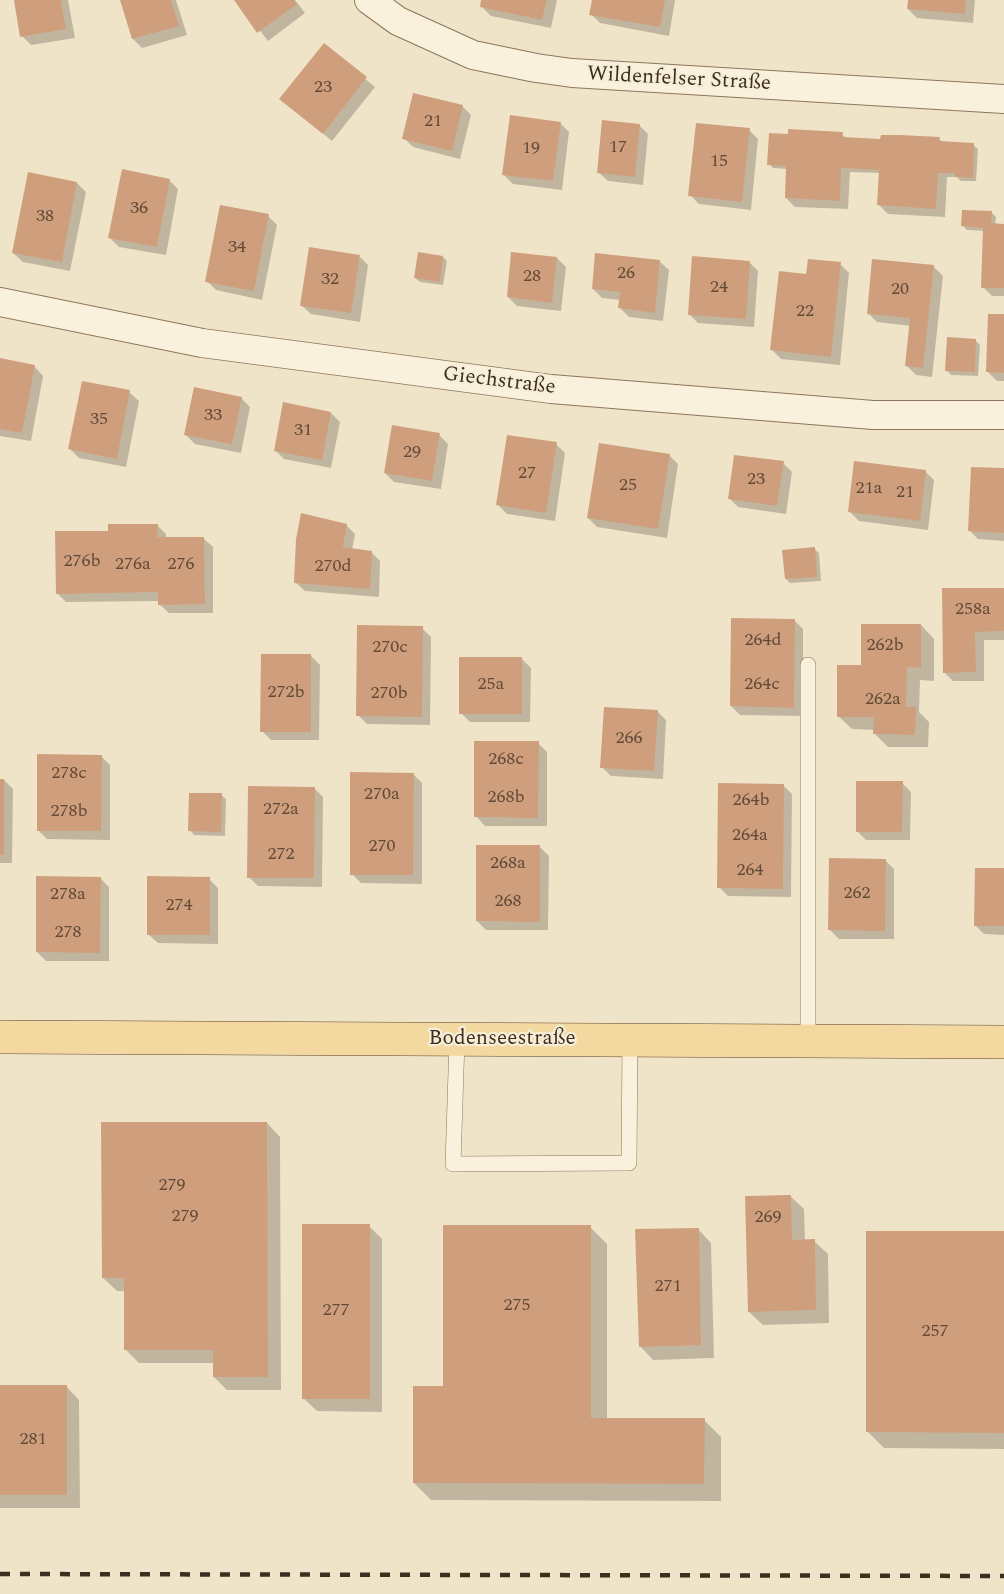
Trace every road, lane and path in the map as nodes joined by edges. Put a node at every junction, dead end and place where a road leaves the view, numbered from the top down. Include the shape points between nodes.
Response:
1 (369, 0) edge
2 (1004, 99) edge
3 (0, 302) edge
4 (1004, 415) edge
5 (808, 665) dead end
6 (0, 1036) edge
7 (457, 1040) junction
8 (630, 1040) junction
9 (808, 1041) junction
10 (1004, 1042) edge

1 - 2 street, Wildenfelser Straße via 398,21 473,55 536,68
3 - 4 street, Giechstraße via 202,343 551,389 873,415
5 - 9 lane
6 - 7 main road, Bodenseestraße
7 - 8 main road, Bodenseestraße
7 - 8 lane via 453,1164 629,1163
8 - 9 main road, Bodenseestraße
9 - 10 main road, Bodenseestraße

